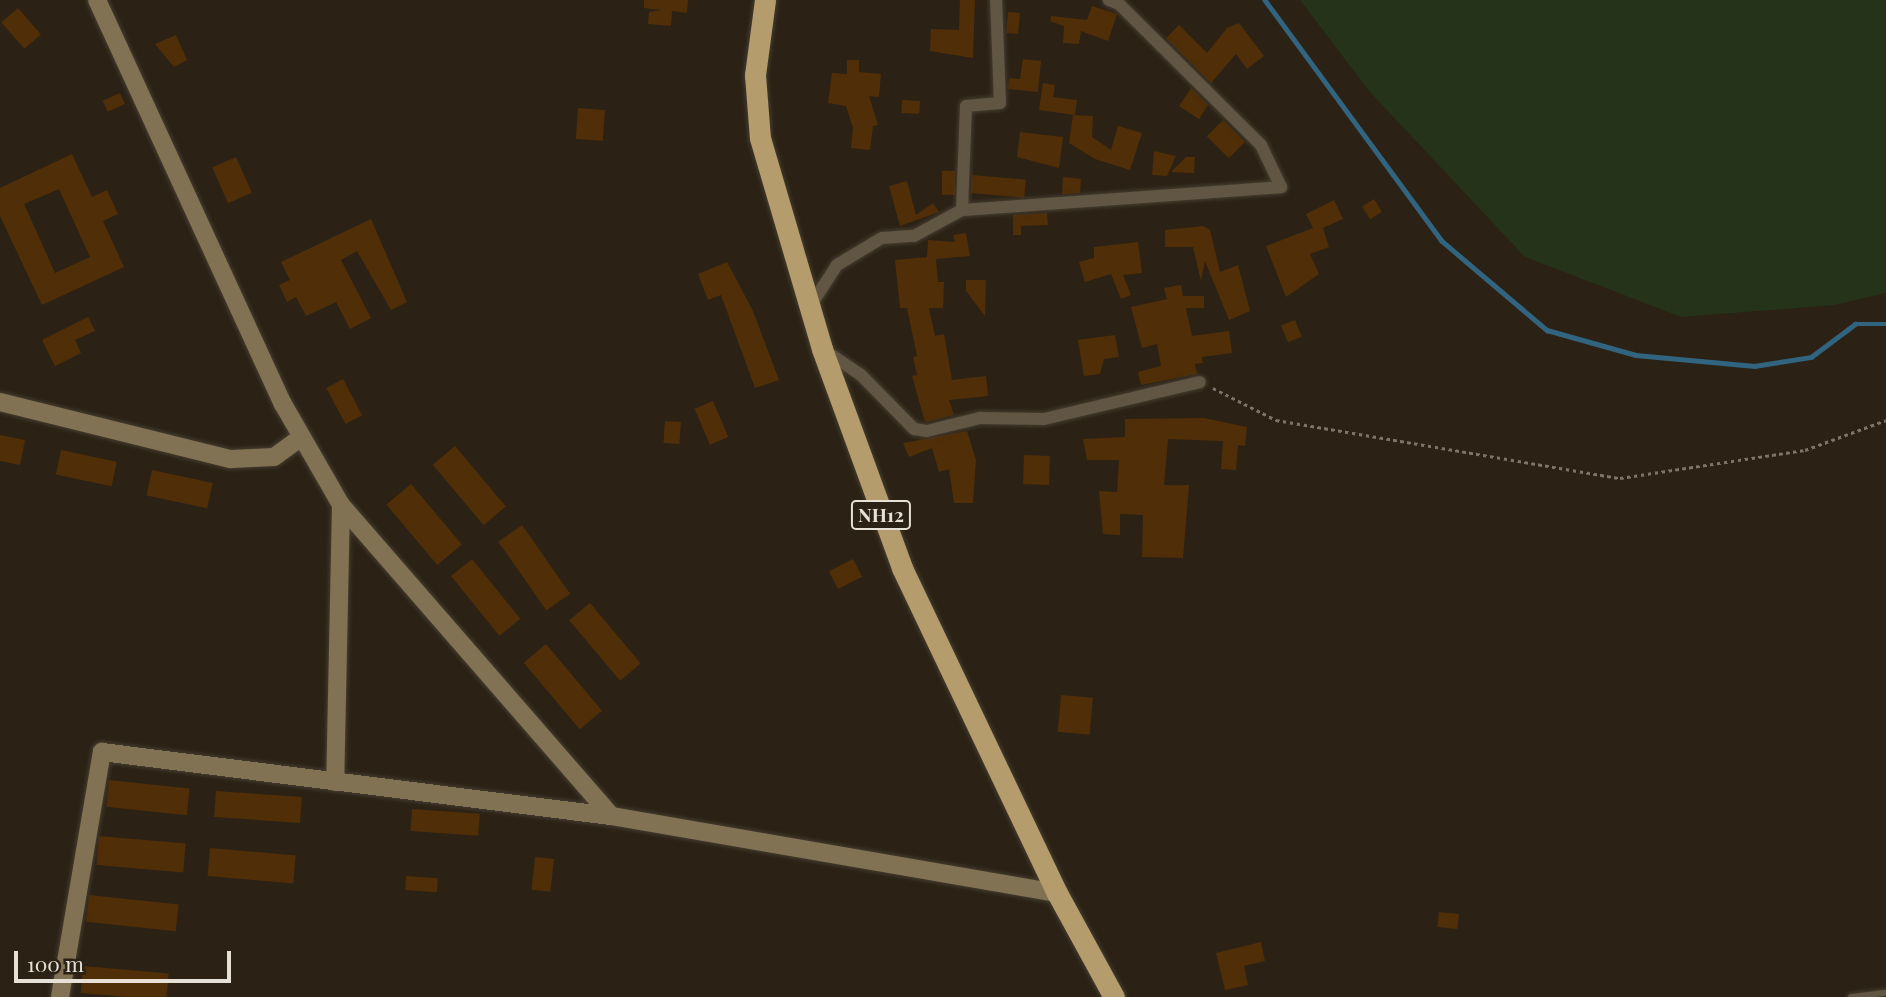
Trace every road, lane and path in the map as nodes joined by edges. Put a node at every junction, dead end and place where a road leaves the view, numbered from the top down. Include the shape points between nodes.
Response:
1 (97, 0) edge
2 (765, 0) edge
3 (996, 0) edge
4 (1109, 0) edge
5 (962, 210) junction
6 (809, 308) junction
7 (822, 349) junction
8 (1200, 382) joint
9 (0, 402) edge
10 (1886, 420) edge
11 (300, 438) junction
12 (341, 505) junction
13 (335, 782) junction
14 (611, 816) junction
15 (1057, 893) junction
16 (1886, 993) edge
17 (60, 997) edge
18 (1114, 997) edge
19 (1851, 997) edge

1 - 11 street
2 - 6 highway, NH12 via 755,75 760,138
3 - 5 street via 1000,103 966,106
4 - 5 street via 1119,4 1261,145 1281,187
5 - 6 street via 914,236 882,238 837,265
6 - 7 highway, NH12
7 - 8 street via 861,375 914,429 927,431 980,418 1044,419
7 - 15 highway, NH12 via 902,568
8 - 10 path via 1276,420 1620,478 1805,450
9 - 11 street via 231,459 274,457
11 - 12 street
12 - 13 street
12 - 14 street
13 - 14 street
13 - 17 street via 102,752
14 - 15 street
15 - 18 highway, NH12
16 - 19 lane

